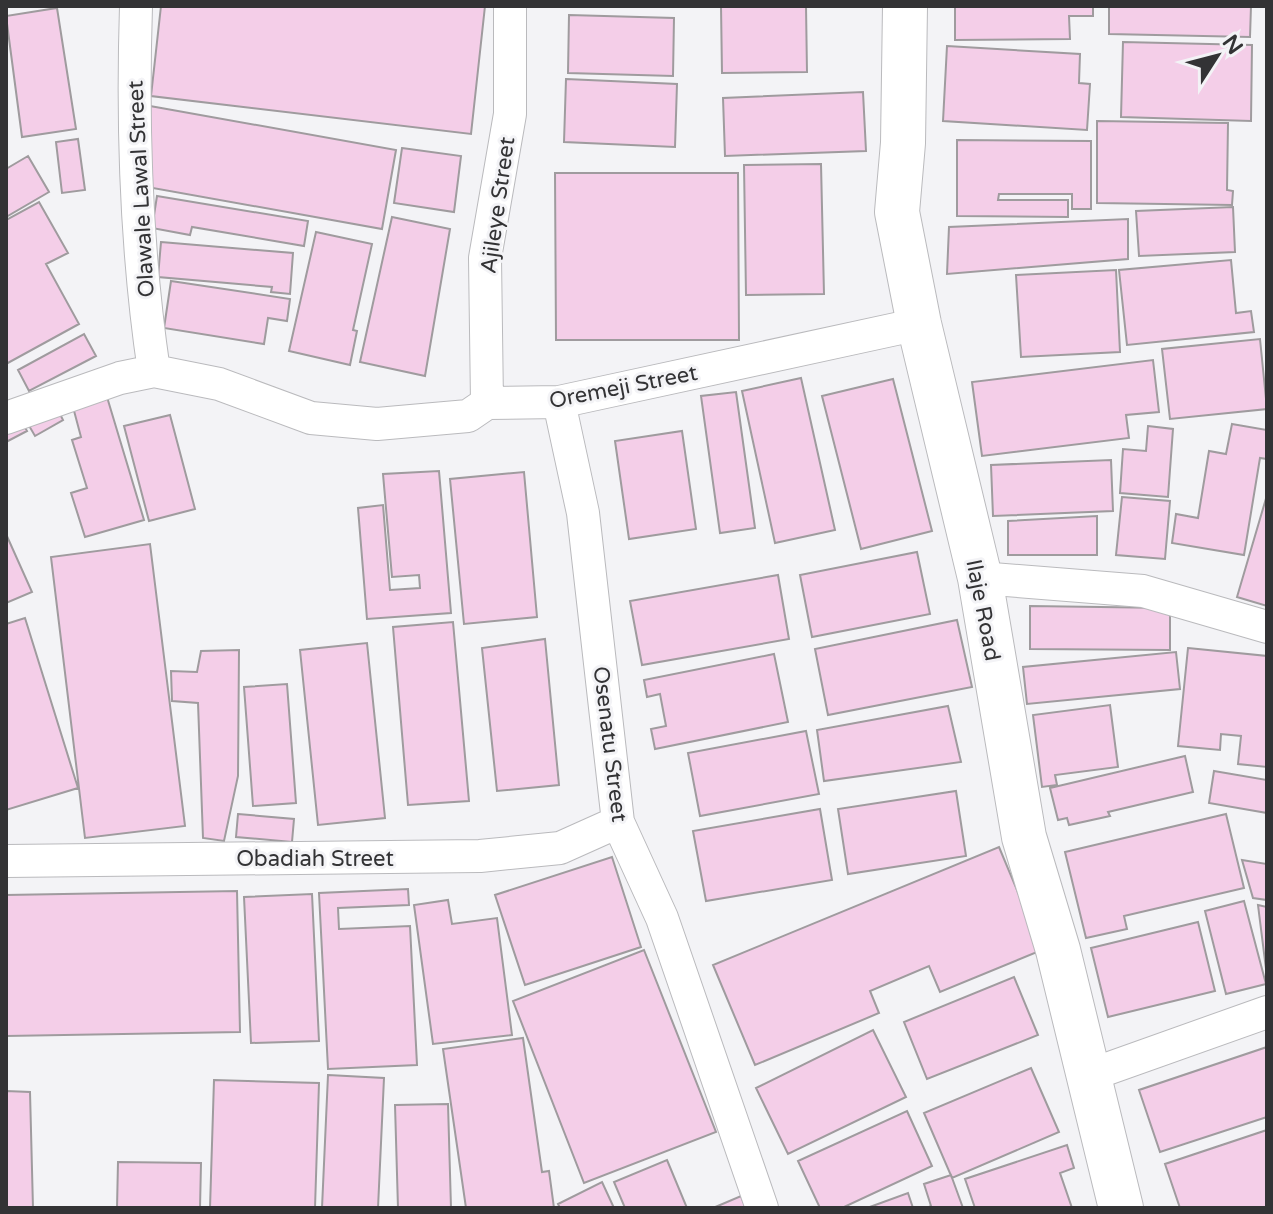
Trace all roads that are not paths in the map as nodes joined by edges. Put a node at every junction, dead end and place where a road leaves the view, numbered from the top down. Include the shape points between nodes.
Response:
1 (136, 6) edge
2 (510, 6) edge
3 (905, 6) edge
4 (919, 324) junction
5 (154, 371) junction
6 (559, 402) junction
7 (487, 403) junction
8 (6, 418) edge
9 (980, 578) junction
10 (1267, 627) edge
11 (618, 822) junction
12 (6, 861) edge
13 (1267, 1012) edge
14 (1090, 1075) junction
15 (762, 1208) edge
16 (1121, 1208) edge

1 - 5 street, Olawale Lawal Street via 136,192
2 - 7 street, Ajileye Street via 510,114 485,258
3 - 4 street, Ilaje Road via 897,212
4 - 6 street, Oremeji Street
4 - 9 street, Ilaje Road
5 - 7 street, Oremeji Street via 190,376 311,418 337,421 377,424 468,416
5 - 8 street, Oremeji Street
6 - 7 street, Oremeji Street
6 - 11 street, Osenatu Street via 583,513
9 - 10 street via 1143,591
9 - 14 street, Ilaje Road via 1024,837
11 - 12 street, Obadiah Street via 560,848 480,856
11 - 15 street, Osenatu Street via 662,918
13 - 14 street
14 - 16 street, Ilaje Road

